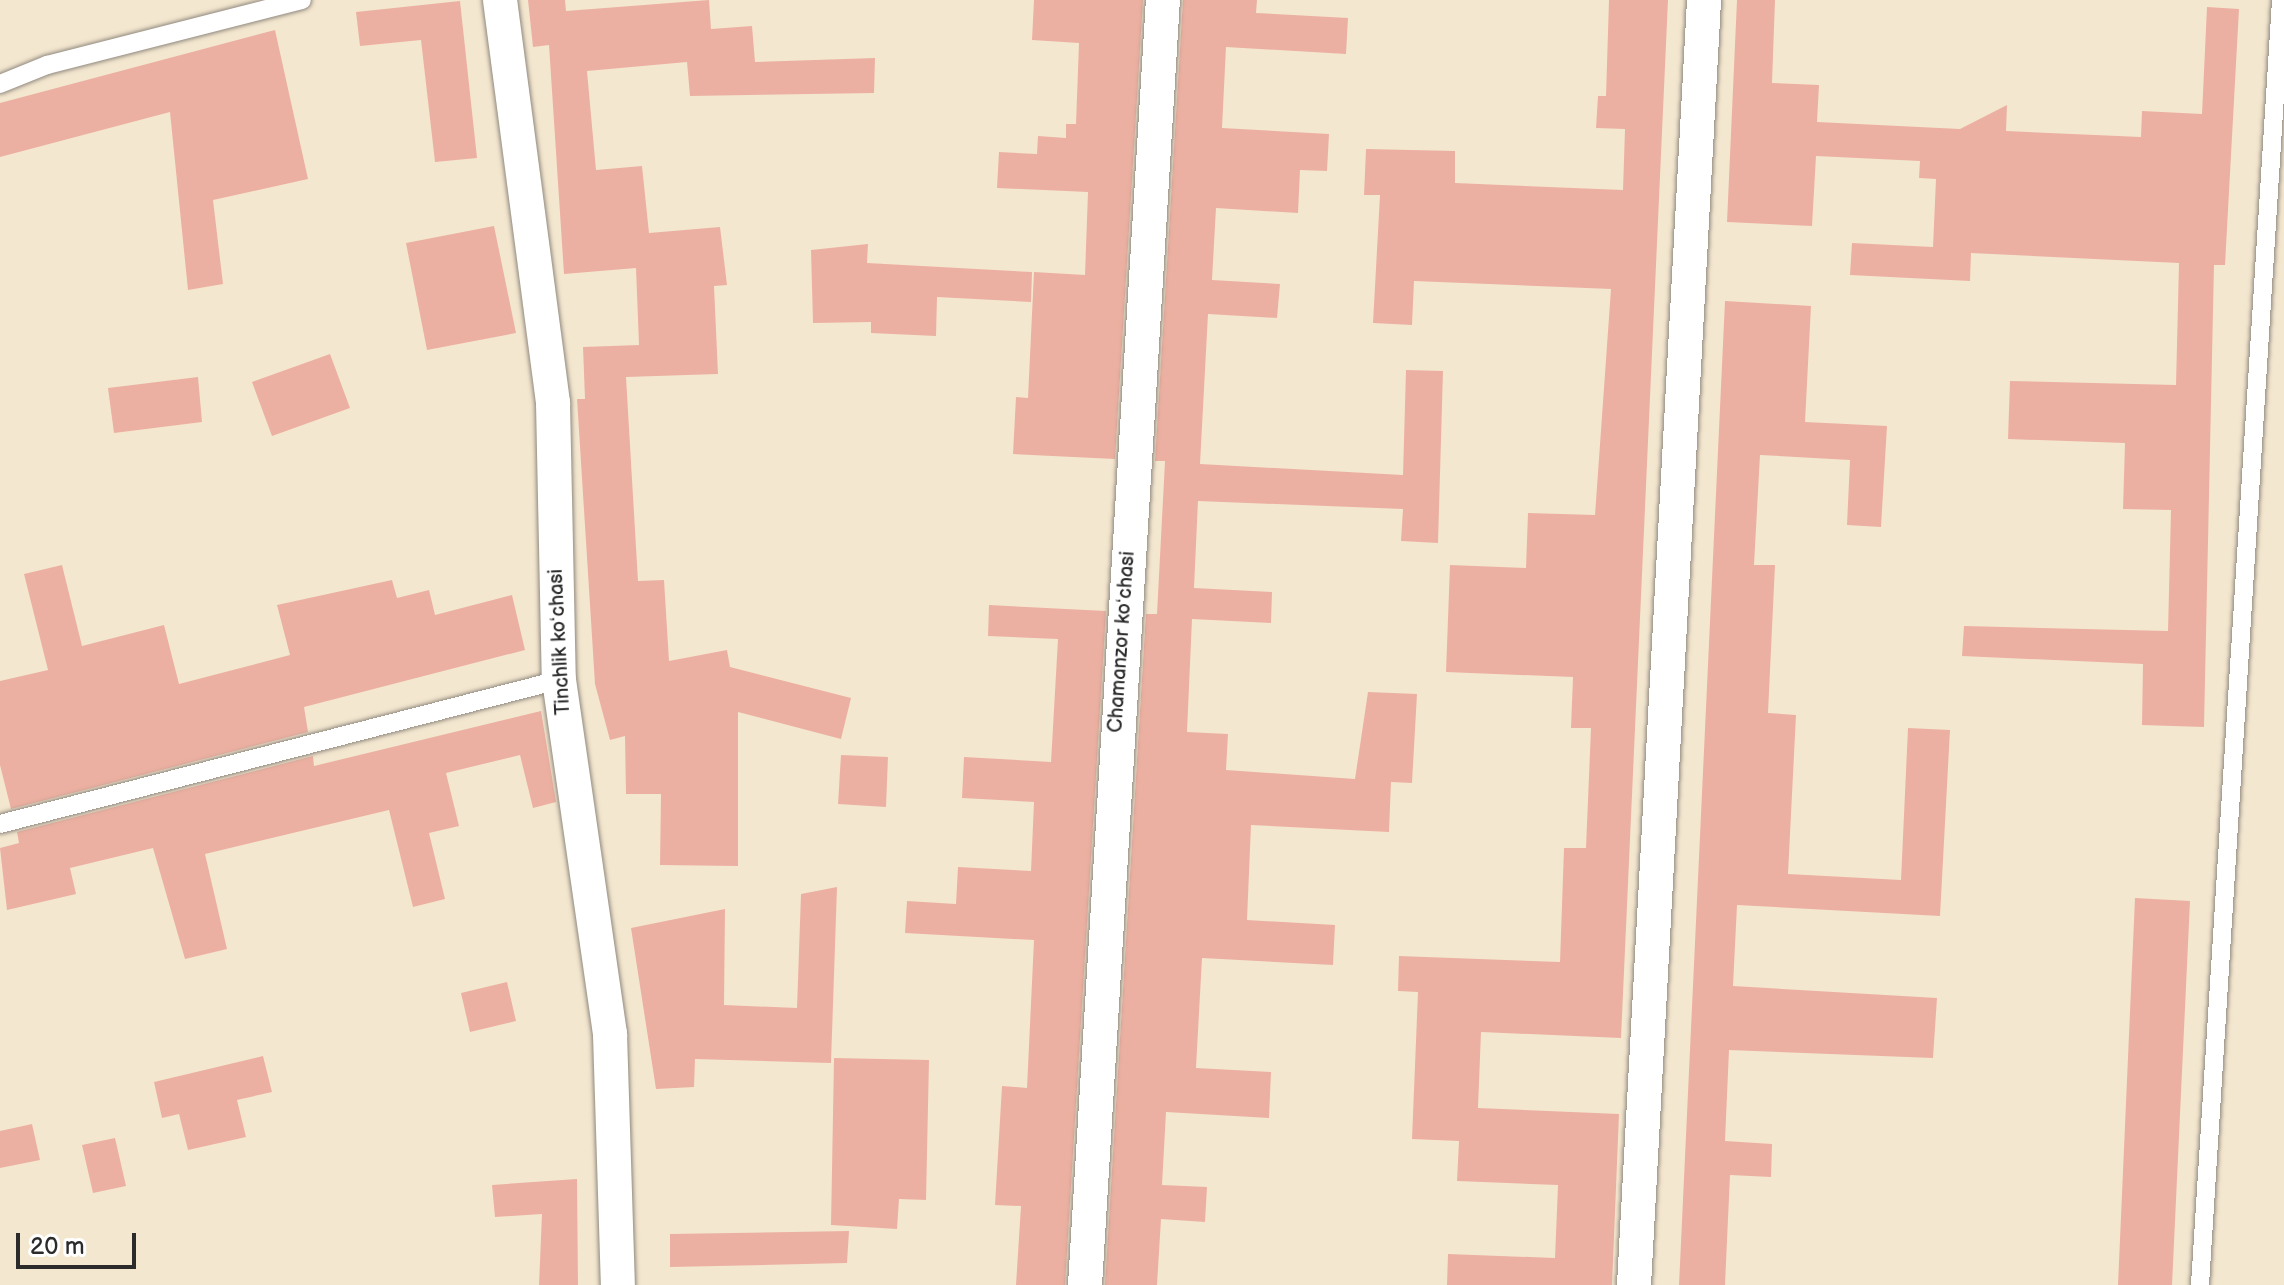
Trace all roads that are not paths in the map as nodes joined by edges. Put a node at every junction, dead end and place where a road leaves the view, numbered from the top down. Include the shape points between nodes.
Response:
1 (302, 0) edge
2 (500, 0) edge
3 (1163, 0) edge
4 (1704, 0) edge
5 (2281, 0) edge
6 (0, 84) edge
7 (559, 680) junction
8 (0, 824) edge
9 (618, 1285) edge
10 (1085, 1285) edge
11 (1634, 1285) edge
12 (2200, 1285) edge

1 - 6 lane via 47,65
2 - 7 street, Tinchlik koʻchasi via 553,403
3 - 10 street, Chamanzor koʻchasi
4 - 11 street
5 - 12 lane
7 - 8 lane
7 - 9 street, Tinchlik koʻchasi via 610,1034

